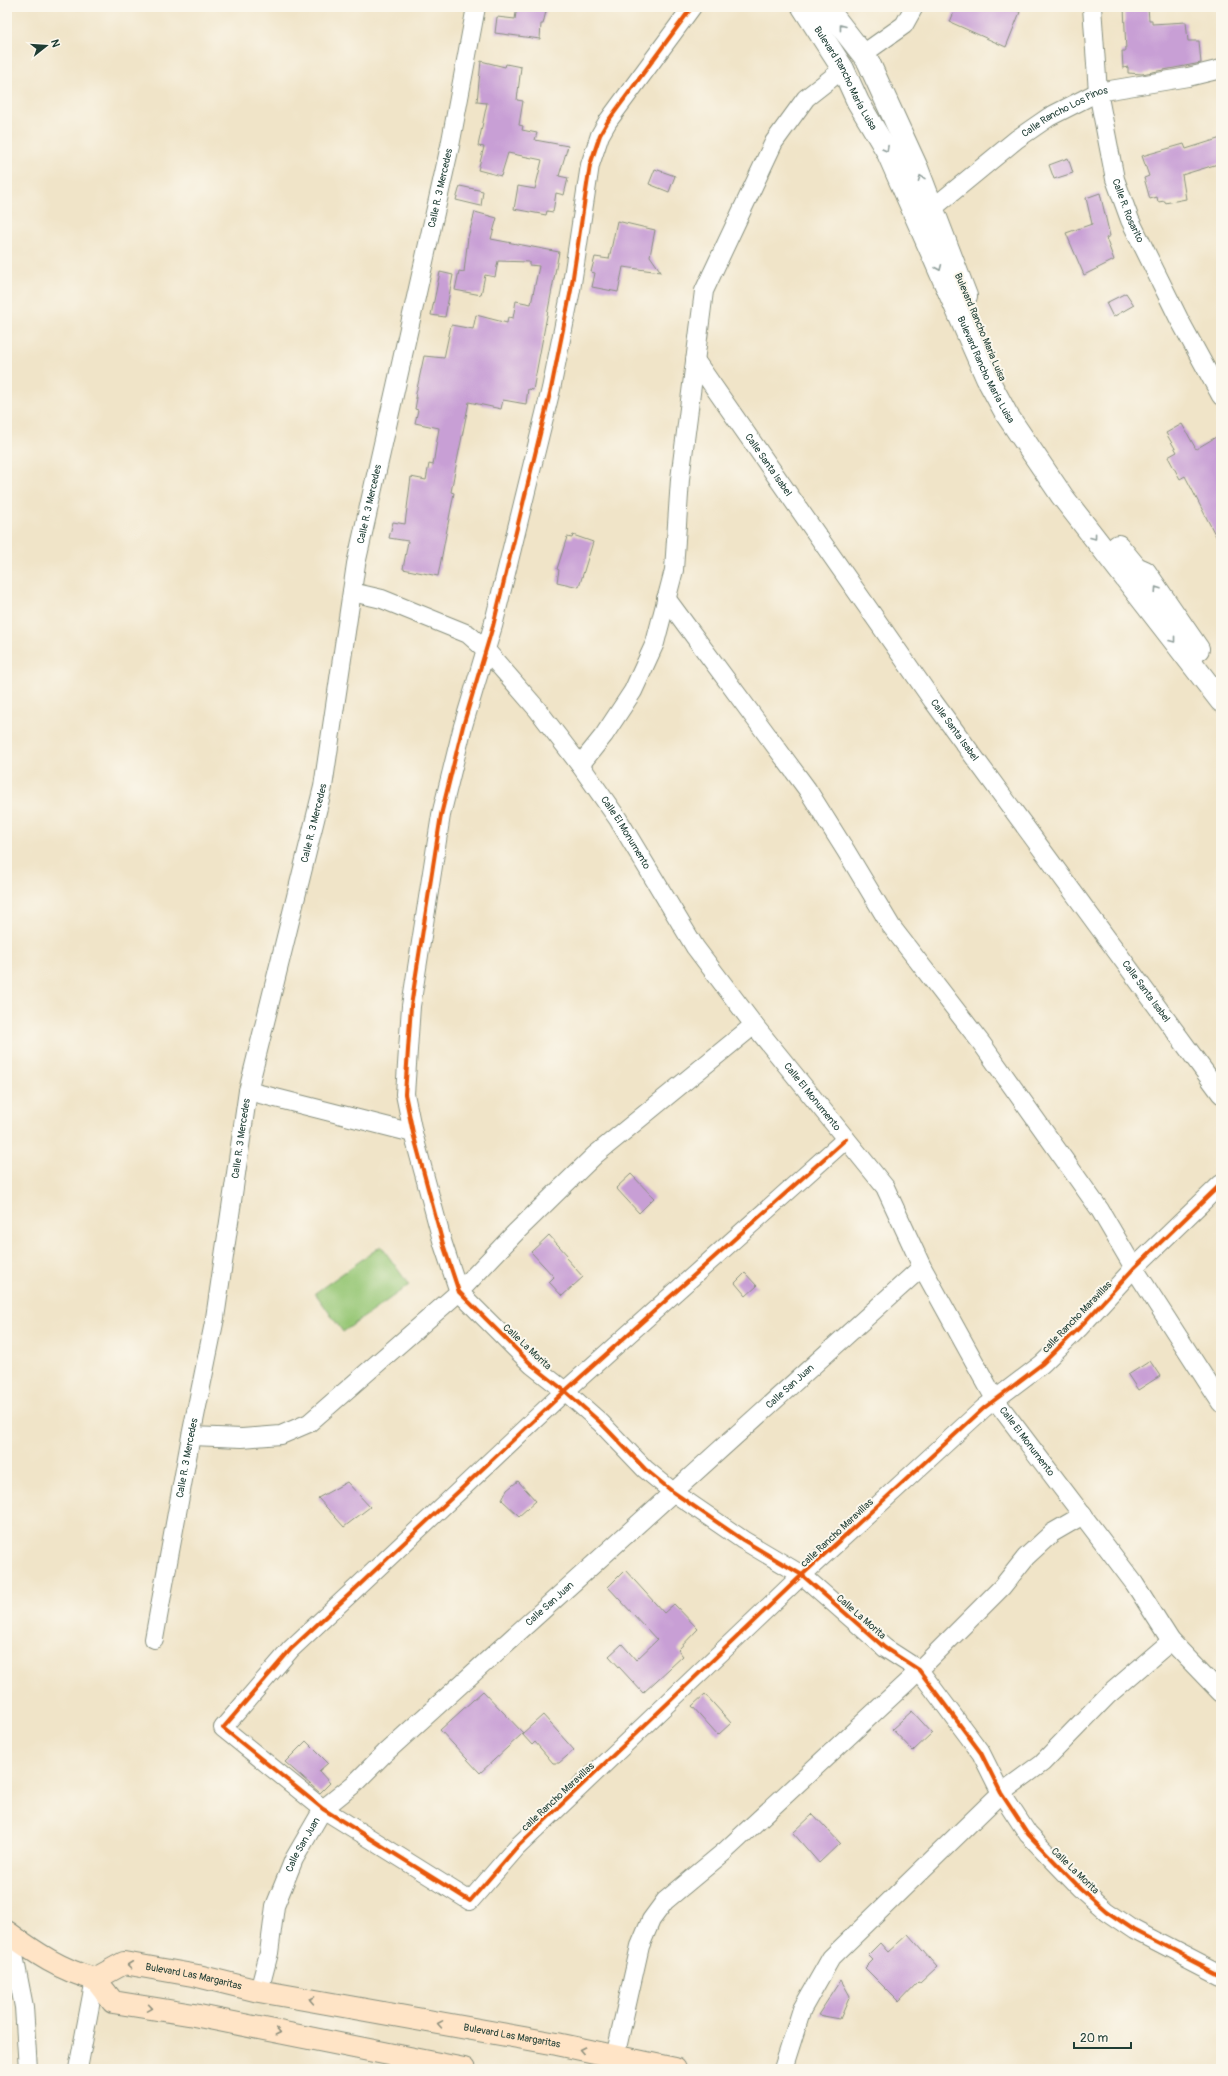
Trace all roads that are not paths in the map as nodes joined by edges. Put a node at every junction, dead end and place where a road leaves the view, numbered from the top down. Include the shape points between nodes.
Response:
1 (476, 7) edge
2 (692, 7) edge
3 (803, 7) edge
4 (826, 7) edge
5 (914, 7) edge
6 (1092, 7) edge
7 (863, 54) junction
8 (843, 69) junction
9 (1221, 69) edge
10 (1098, 92) junction
11 (933, 208) junction
12 (695, 360) junction
13 (1221, 396) edge
14 (352, 592) junction
15 (666, 598) junction
16 (485, 649) junction
17 (1221, 678) edge
18 (1221, 701) edge
19 (580, 765) junction
20 (754, 1025) junction
21 (248, 1091) junction
22 (1221, 1094) edge
23 (413, 1133) junction
24 (846, 1139) junction
25 (1221, 1184) edge
26 (922, 1267) junction
27 (1134, 1268) junction
28 (459, 1292) junction
29 (565, 1391) junction
30 (996, 1401) junction
31 (1221, 1403) edge
32 (191, 1436) junction
33 (674, 1492) junction
34 (1083, 1515) junction
35 (802, 1575) junction
36 (154, 1639) dead end
37 (1171, 1641) junction
38 (919, 1670) junction
39 (1221, 1693) edge
40 (1001, 1793) junction
41 (323, 1809) junction
42 (9, 1934) edge
43 (1221, 1975) edge
44 (95, 1979) junction
45 (259, 1991) junction
46 (615, 2057) junction
47 (28, 2069) edge
48 (78, 2069) edge
49 (464, 2069) edge
50 (675, 2069) edge
51 (783, 2069) edge

1 - 14 street, Calle R. 3 Mercedes via 450,146 359,549
2 - 16 street via 600,135 590,165 571,290 551,389 493,626
3 - 8 street, Bulevard Rancho María Luisa
7 -> 4 street, Bulevard Rancho Maria Luisa
5 - 7 street via 904,25
6 - 10 street, Calle R. Rosarito
11 -> 7 street, Bulevard Rancho Maria Luisa
8 - 12 street via 806,98 774,142 704,291
8 -> 18 street, Bulevard Rancho María Luisa via 858,102 887,151 987,378 1007,415 1062,496
9 - 10 street, Calle Rancho Los Pinos via 1188,78
10 - 11 street, Calle Rancho Los Pinos via 1049,117 1017,139
10 - 13 street, Calle R. Rosarito via 1115,179 1130,220
17 -> 11 street, Bulevard Rancho Maria Luisa via 1191,640 1145,572 1136,568 1037,438 1011,395 977,324
12 - 15 street via 680,479 674,570
12 - 22 street, Calle Santa Isabel via 933,701
14 - 16 street, Calle El Monumento via 382,599 468,634
14 - 21 street, Calle R. 3 Mercedes via 323,787
15 - 19 street via 655,643 633,691 604,735
15 - 27 street via 807,789 891,926 982,1044 1100,1210
16 - 19 street, Calle El Monumento via 537,709
16 - 23 street via 441,815 411,1006 405,1094
19 - 20 street, Calle El Monumento via 618,820 695,947
20 - 24 street, Calle El Monumento
20 - 28 street via 595,1156 515,1233
21 - 23 street
21 - 32 street, Calle R. 3 Mercedes via 216,1318
23 - 28 street via 443,1244
24 - 26 street, Calle El Monumento via 885,1187
24 - 29 street
25 - 27 street, calle Rancho Maravillas
26 - 30 street, Calle El Monumento
26 - 33 street, Calle San Juan
27 - 30 street, calle Rancho Maravillas via 1042,1364
27 - 31 street
28 - 29 street, Calle La Morita via 532,1365
28 - 32 street via 310,1423 280,1435 242,1438
29 - 33 street, Calle La Morita via 601,1423 645,1469
29 - 41 street via 291,1649 223,1728
30 - 34 street, Calle El Monumento
30 - 35 street, calle Rancho Maravillas via 984,1408
32 - 36 street, Calle R. 3 Mercedes
33 - 35 street, Calle La Morita via 743,1540
33 - 41 street, Calle San Juan via 385,1753 354,1784
34 - 37 street, Calle El Monumento via 1134,1583
34 - 38 street via 1052,1533 1036,1547 1002,1587
35 - 38 street, Calle La Morita via 885,1648
35 - 41 street, calle Rancho Maravillas via 516,1848 470,1901
37 - 39 street, Calle El Monumento
37 - 40 street via 1107,1696 1042,1763
38 - 40 street, Calle La Morita via 981,1753
38 - 46 street via 724,1852 665,1901 651,1920 640,1946
40 - 43 street, Calle La Morita via 1033,1839 1106,1911 1138,1932
40 - 51 street via 831,1958 802,2010
41 - 45 street, Calle San Juan via 294,1859 275,1906 269,1953
42 - 44 main road via 51,1962 81,1976
42 - 47 street via 24,2007
45 -> 44 main road, Bulevard Las Margaritas via 198,1976 124,1963
44 - 48 street
44 -> 49 main road via 114,2002 194,2015
46 -> 45 main road, Bulevard Las Margaritas via 557,2044
46 - 50 main road, Bulevard Las Margaritas

